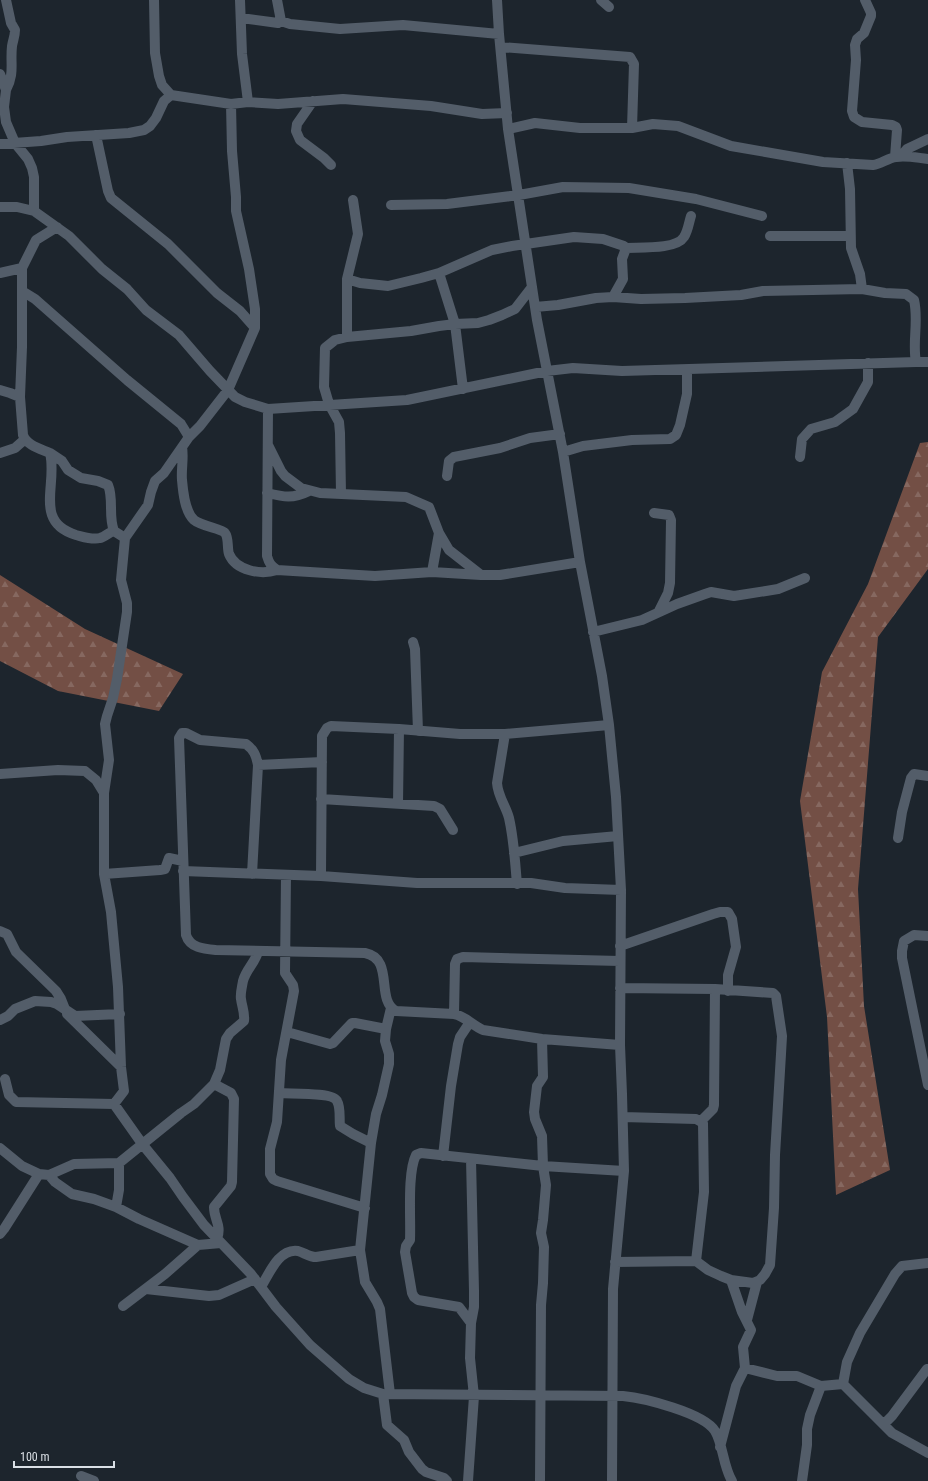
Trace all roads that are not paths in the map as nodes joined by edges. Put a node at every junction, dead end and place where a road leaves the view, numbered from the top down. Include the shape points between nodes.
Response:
1 (6, 0) edge
2 (154, 0) edge
3 (240, 0) edge
4 (277, 0) edge
5 (497, 0) edge
6 (601, 0) edge
7 (865, 0) edge
8 (609, 8) dead end
9 (241, 18) junction
10 (282, 21) junction
11 (499, 34) junction
12 (501, 47) junction
13 (0, 74) edge
14 (6, 90) junction
15 (171, 95) junction
16 (313, 101) junction
17 (248, 102) junction
18 (231, 104) junction
19 (507, 113) junction
20 (632, 128) junction
21 (508, 129) junction
22 (96, 135) junction
23 (928, 138) edge
24 (15, 142) junction
25 (0, 144) edge
26 (898, 157) junction
27 (928, 159) edge
28 (848, 163) junction
29 (331, 165) dead end
30 (519, 195) junction
31 (353, 200) dead end
32 (391, 205) dead end
33 (0, 207) edge
34 (34, 211) junction
35 (692, 216) dead end
36 (762, 216) dead end
37 (57, 227) junction
38 (770, 236) dead end
39 (850, 236) junction
40 (526, 244) junction
41 (625, 248) junction
42 (22, 268) junction
43 (0, 273) edge
44 (439, 273) junction
45 (347, 279) junction
46 (532, 287) junction
47 (862, 289) junction
48 (22, 291) junction
49 (613, 297) junction
50 (535, 307) junction
51 (456, 324) junction
52 (255, 328) junction
53 (347, 337) junction
54 (916, 362) junction
55 (928, 362) edge
56 (868, 363) junction
57 (547, 370) junction
58 (687, 370) junction
59 (462, 389) junction
60 (0, 390) edge
61 (228, 390) junction
62 (20, 397) junction
63 (329, 404) junction
64 (268, 409) junction
65 (560, 434) junction
66 (189, 437) junction
67 (24, 440) junction
68 (268, 444) junction
69 (182, 447) junction
70 (563, 452) junction
71 (0, 453) edge
72 (50, 453) junction
73 (800, 457) dead end
74 (447, 476) dead end
75 (309, 491) junction
76 (267, 493) junction
77 (341, 494) junction
78 (654, 513) dead end
79 (114, 531) junction
80 (439, 533) junction
81 (125, 538) junction
82 (580, 562) junction
83 (277, 570) junction
84 (432, 572) junction
85 (481, 575) junction
86 (806, 578) dead end
87 (660, 611) junction
88 (593, 632) junction
89 (413, 642) dead end
90 (609, 725) junction
91 (399, 729) junction
92 (418, 731) junction
93 (505, 734) junction
94 (322, 762) junction
95 (258, 765) junction
96 (0, 774) edge
97 (928, 776) edge
98 (104, 793) junction
99 (321, 800) junction
100 (398, 804) junction
101 (453, 830) dead end
102 (618, 836) junction
103 (898, 838) dead end
104 (514, 853) junction
105 (183, 861) junction
106 (184, 871) junction
107 (104, 874) junction
108 (252, 874) junction
109 (286, 875) junction
110 (320, 876) junction
111 (517, 884) junction
112 (620, 890) junction
113 (0, 931) edge
114 (928, 936) edge
115 (620, 946) junction
116 (258, 951) junction
117 (285, 951) junction
118 (620, 961) junction
119 (620, 988) junction
120 (715, 989) junction
121 (728, 991) junction
122 (61, 1007) junction
123 (391, 1008) junction
124 (120, 1014) junction
125 (454, 1014) junction
126 (0, 1020) edge
127 (470, 1022) junction
128 (386, 1029) junction
129 (287, 1032) junction
130 (542, 1039) junction
131 (620, 1045) junction
132 (121, 1067) junction
133 (4, 1079) dead end
134 (214, 1084) junction
135 (928, 1085) edge
136 (280, 1094) junction
137 (114, 1104) junction
138 (623, 1117) junction
139 (701, 1121) junction
140 (371, 1143) junction
141 (143, 1145) junction
142 (0, 1148) edge
143 (443, 1156) junction
144 (471, 1159) junction
145 (119, 1163) junction
146 (543, 1166) junction
147 (624, 1171) junction
148 (44, 1174) junction
149 (116, 1207) junction
150 (365, 1208) junction
151 (0, 1234) edge
152 (219, 1241) junction
153 (198, 1245) junction
154 (360, 1250) junction
155 (696, 1261) junction
156 (615, 1262) junction
157 (928, 1263) edge
158 (165, 1274) junction
159 (731, 1280) junction
160 (757, 1282) junction
161 (258, 1283) junction
162 (146, 1289) junction
163 (174, 1292) junction
164 (123, 1306) dead end
165 (746, 1320) junction
166 (471, 1323) junction
167 (745, 1368) junction
168 (927, 1369) dead end
169 (843, 1384) junction
170 (821, 1386) junction
171 (386, 1394) junction
172 (540, 1395) junction
173 (474, 1396) junction
174 (613, 1396) junction
175 (884, 1424) junction
176 (720, 1447) junction
177 (928, 1453) edge
178 (81, 1476) dead end
179 (94, 1481) edge
180 (447, 1481) edge
181 (468, 1481) edge
182 (540, 1481) edge
183 (612, 1481) edge
184 (732, 1481) edge
185 (802, 1481) edge

1 - 14 street via 15,30 11,81
2 - 15 street via 155,53 159,76 162,85
3 - 9 street
4 - 10 street
5 - 11 street
6 - 8 street
7 - 26 street via 871,16 864,33 855,45 852,111 854,117 862,122 896,127
9 - 10 street via 278,23
9 - 17 street
10 - 11 street via 340,29 404,25
11 - 12 street
12 - 19 street
12 - 20 street via 630,57 634,64
13 - 14 street
14 - 24 street via 6,122
15 - 18 street
15 - 22 street via 164,101 150,126 144,130
16 - 17 street via 278,104
16 - 19 street via 343,98 431,106 482,114
16 - 29 street via 297,124 296,131 300,140
17 - 18 street
18 - 52 street via 236,211 249,269
19 - 21 street
20 - 21 street via 580,128 535,123
20 - 28 street via 653,124 678,126 731,146 823,162
21 - 30 street
22 - 24 street
22 - 52 street via 111,198 168,244
23 - 26 street via 906,149
24 - 25 street
24 - 34 street via 28,158 32,168
26 - 27 street
26 - 28 street via 873,165
28 - 39 street
30 - 32 street via 447,204
30 - 36 street via 563,187 629,188 696,198
30 - 40 street
31 - 45 street via 358,234
33 - 34 street
34 - 37 street
35 - 41 street via 684,238 675,244
37 - 42 street via 36,240
37 - 61 street via 127,289 146,310 179,336
38 - 39 street
39 - 47 street
40 - 41 street via 593,238 603,239
40 - 44 street via 492,250
40 - 46 street
41 - 49 street via 622,259 623,279
42 - 43 street
42 - 48 street
44 - 45 street via 388,286
44 - 51 street
45 - 53 street
46 - 50 street
46 - 51 street via 515,309 502,316 478,323
47 - 49 street via 763,291 741,295 685,298
47 - 54 street via 906,294 914,300
48 - 62 street
48 - 66 street via 35,299 181,424
49 - 50 street
50 - 57 street
51 - 53 street
51 - 59 street
52 - 61 street
53 - 63 street via 329,343 326,348 324,387
54 - 55 street
54 - 56 street
56 - 58 street
56 - 73 street via 868,382 853,409 835,422 811,429 802,439
57 - 58 street
57 - 59 street
57 - 65 street
58 - 70 street via 687,394 680,426 676,435 670,439 588,445
59 - 63 street via 407,400
60 - 62 street
61 - 64 street via 245,402
61 - 66 street
62 - 67 street
63 - 64 street
63 - 77 street via 339,422
64 - 68 street
65 - 70 street
65 - 74 street via 530,438 500,448 454,457 449,461
66 - 69 street
67 - 71 street via 15,448
67 - 72 street
68 - 75 street via 285,476
68 - 76 street
69 - 81 street via 155,482 148,505
69 - 83 street via 182,481 187,509 194,520 206,527 224,531 229,554 235,563 250,571
70 - 82 street
72 - 79 street via 81,478 108,485 111,524
72 - 79 street via 53,464 49,496 54,522 69,533 89,539 101,538
75 - 76 street via 284,498
75 - 77 street
76 - 83 street via 267,556 268,562
77 - 80 street via 406,496 429,507
78 - 87 street via 669,515 671,520 670,583
79 - 81 street
80 - 84 street
80 - 85 street via 449,550
81 - 98 street via 121,580 127,612 117,679 106,720 109,760
82 - 85 street via 500,575
82 - 88 street
83 - 84 street via 375,576
84 - 85 street
86 - 87 street via 766,592 734,596 711,592
87 - 88 street via 642,620
88 - 90 street
89 - 92 street
90 - 93 street
90 - 102 street
91 - 92 street
91 - 94 street via 331,726 322,736
91 - 100 street
92 - 93 street
93 - 104 street via 497,783 509,816
94 - 95 street
94 - 99 street
95 - 105 street via 254,751 246,744 200,740 186,733 180,735
95 - 108 street
96 - 98 street via 85,771 96,780
97 - 103 street via 914,774 911,778
98 - 107 street
99 - 100 street
99 - 110 street
100 - 101 street via 437,807 444,813
102 - 104 street via 563,841
102 - 112 street
104 - 111 street
105 - 106 street
105 - 107 street via 169,858 165,869
106 - 108 street
106 - 116 street via 188,940 206,949
107 - 124 street via 111,912
108 - 109 street
109 - 110 street
109 - 117 street
110 - 111 street via 417,883
111 - 112 street
112 - 115 street
113 - 122 street via 7,934 16,952 56,991 61,999
114 - 135 street via 914,935 904,941 902,950
115 - 118 street
115 - 121 street via 713,914 728,912 732,919 736,947 728,975
116 - 117 street
116 - 134 street via 244,979 240,995 244,1021 226,1039 220,1070
117 - 123 street via 372,954 381,967
117 - 129 street via 285,973 294,991
118 - 119 street
118 - 125 street via 463,957 457,959 455,964
119 - 120 street
119 - 131 street
120 - 121 street
120 - 139 street via 714,1105
121 - 160 street via 773,992 776,996 782,1036 770,1265
122 - 124 street via 75,1016
122 - 126 street via 51,1002 35,1001 15,1009
122 - 132 street
123 - 125 street via 406,1012
123 - 128 street
124 - 132 street
125 - 127 street via 461,1015
127 - 130 street via 483,1030
127 - 143 street via 458,1044
128 - 129 street via 352,1023 330,1044
128 - 140 street via 385,1041 389,1064
129 - 136 street via 281,1060
130 - 131 street
130 - 146 street via 543,1077 537,1086 534,1112 542,1136
131 - 138 street
132 - 137 street via 124,1091
133 - 137 street via 9,1095 16,1102
134 - 141 street via 194,1104
134 - 152 street via 231,1093 234,1099 231,1186 214,1207 219,1226
136 - 140 street via 322,1094 334,1097 338,1102 340,1126
136 - 150 street via 277,1122 270,1149 270,1174 273,1179
137 - 141 street
138 - 139 street
138 - 147 street
139 - 155 street via 704,1126 704,1192
140 - 150 street
141 - 145 street
141 - 152 street
142 - 148 street via 22,1166
143 - 144 street
143 - 166 street via 418,1154 413,1162 410,1240 405,1249 409,1281 414,1298 458,1307
144 - 146 street
144 - 166 street via 474,1291
145 - 148 street via 74,1164
145 - 149 street
146 - 147 street
146 - 172 street via 546,1185 541,1233 544,1246
147 - 156 street
148 - 149 street via 72,1194
148 - 151 street
149 - 153 street
150 - 154 street
152 - 153 street
152 - 161 street
153 - 158 street
154 - 161 street via 316,1257 297,1251 287,1252
154 - 171 street via 364,1282 380,1309
155 - 156 street
155 - 159 street via 708,1270
156 - 174 street
157 - 169 street via 902,1266 895,1274 860,1333 847,1362
158 - 162 street
158 - 163 street
159 - 160 street
159 - 165 street
160 - 165 street
161 - 163 street via 219,1296
161 - 171 street via 310,1345 336,1368 364,1388
162 - 163 street
162 - 164 street
165 - 167 street via 751,1330 743,1347
166 - 173 street via 470,1358
167 - 170 street via 777,1376 796,1376
167 - 176 street via 736,1386
168 - 175 street
169 - 170 street
169 - 175 street
170 - 185 street via 807,1429
171 - 173 street
171 - 180 street via 387,1425 404,1440 409,1452 422,1469
172 - 173 street
172 - 174 street
172 - 182 street
173 - 181 street
174 - 176 street via 639,1398 703,1420 715,1432
174 - 183 street
175 - 177 street via 892,1433
176 - 184 street
178 - 179 street

